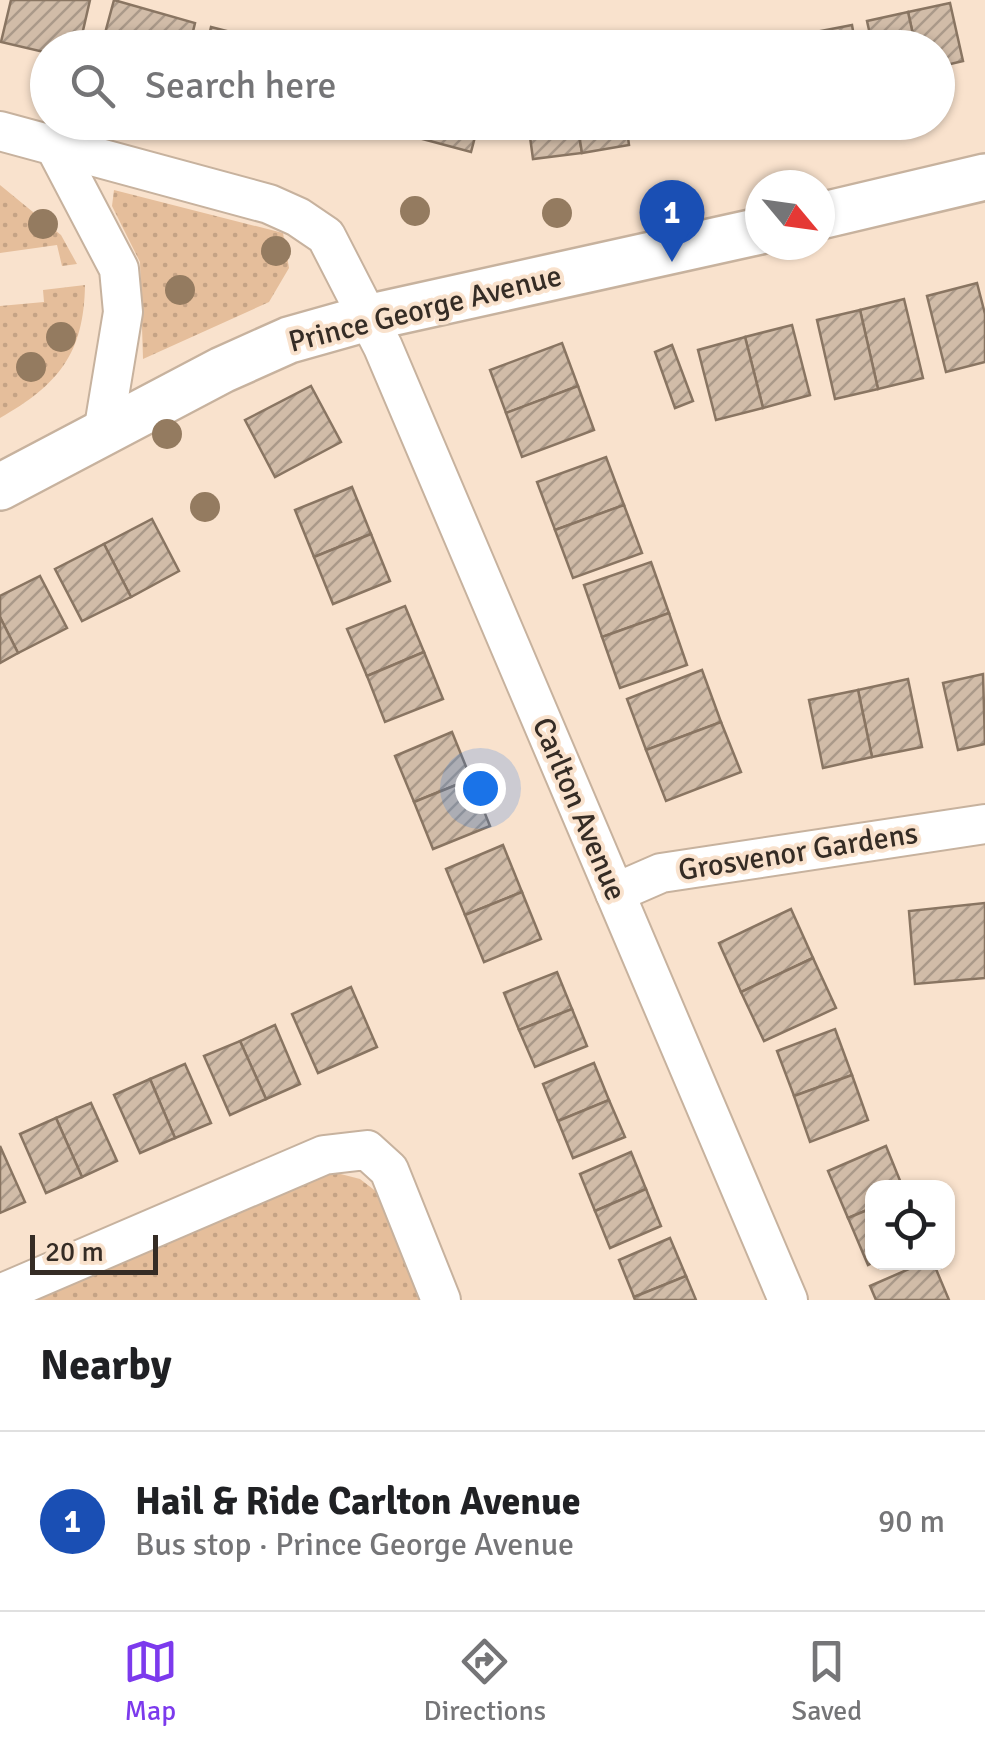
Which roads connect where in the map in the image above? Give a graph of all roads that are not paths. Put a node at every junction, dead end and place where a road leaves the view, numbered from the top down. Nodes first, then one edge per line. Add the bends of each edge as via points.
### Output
1 (0, 131) edge
2 (30, 139) edge
3 (35, 140) edge
4 (54, 145) junction
5 (985, 177) edge
6 (835, 212) edge
7 (745, 234) edge
8 (367, 318) junction
9 (103, 433) junction
10 (0, 488) edge
11 (985, 824) edge
12 (615, 893) junction
13 (0, 1294) edge
14 (441, 1300) edge
15 (788, 1300) edge

1 - 2 street, Carlton Avenue
3 - 4 street, Carlton Avenue
4 - 8 street, Carlton Avenue via 298,217 326,236
4 - 9 street via 119,269 123,312
5 - 6 street
7 - 8 street, Prince George Avenue
8 - 9 street, Prince George Avenue via 258,352
8 - 12 street, Carlton Avenue
9 - 10 street, Prince George Avenue
11 - 12 street, Grosvenor Gardens via 661,873
12 - 15 street, Carlton Avenue
13 - 14 street via 324,1155 367,1150 389,1170

